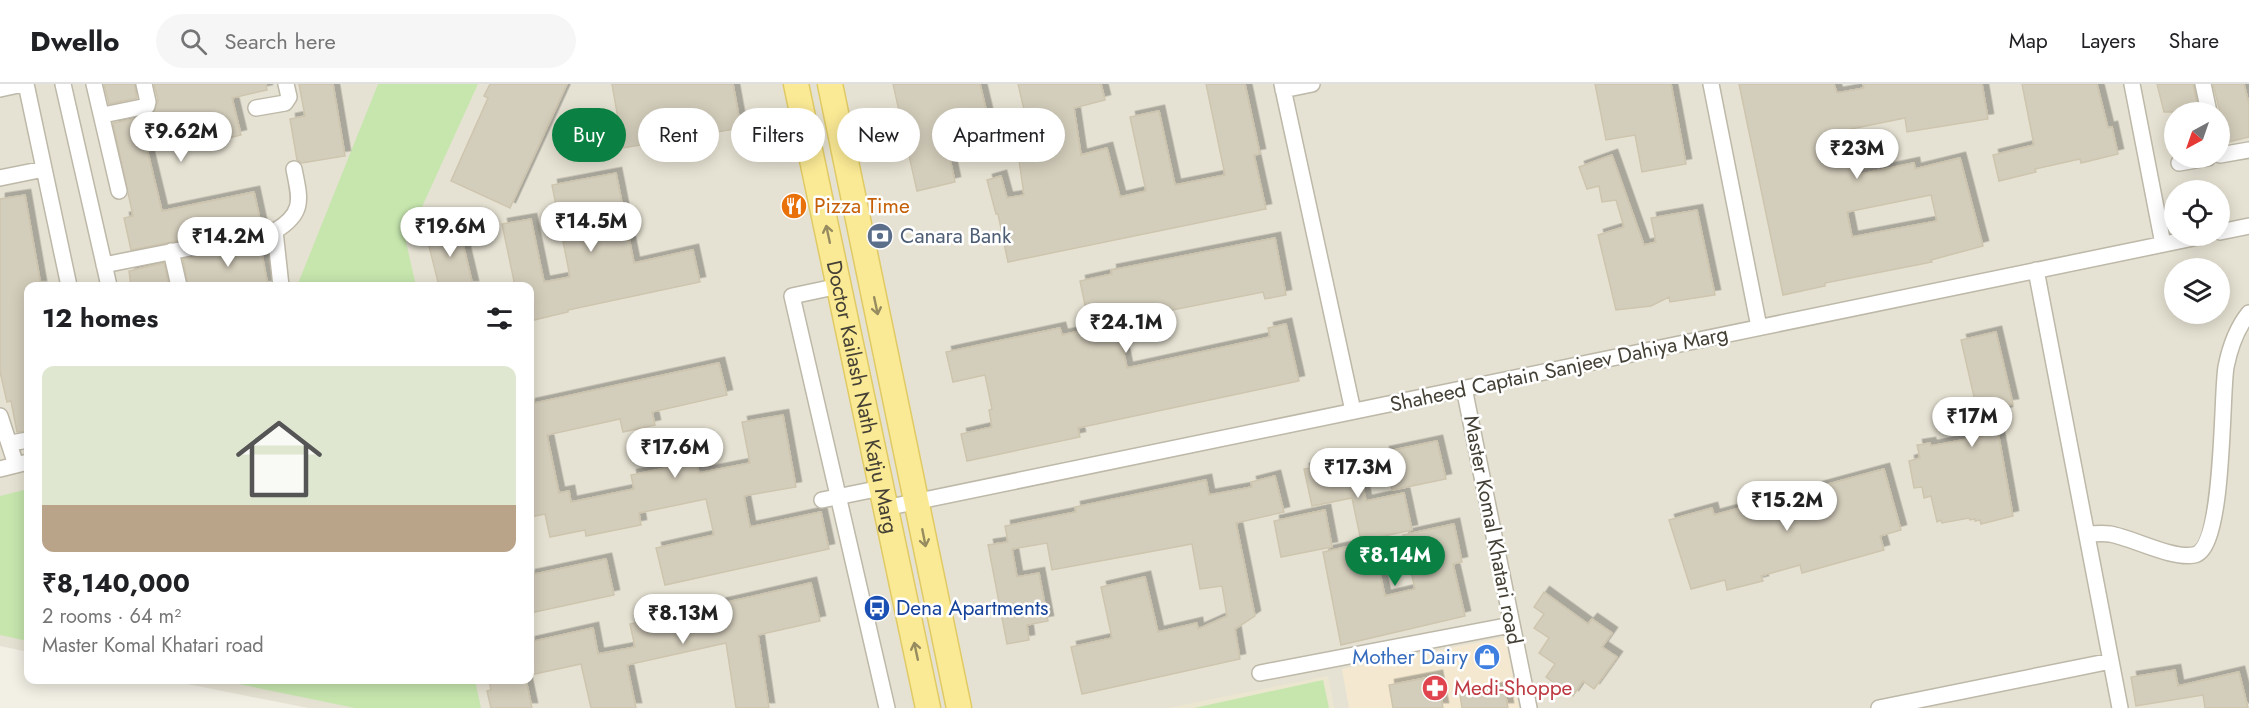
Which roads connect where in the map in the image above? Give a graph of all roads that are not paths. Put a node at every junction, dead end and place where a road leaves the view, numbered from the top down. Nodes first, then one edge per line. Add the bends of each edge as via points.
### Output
1 (25, 84) edge
2 (63, 84) edge
3 (94, 84) edge
4 (144, 84) edge
5 (286, 84) edge
6 (796, 84) edge
7 (830, 84) edge
8 (1312, 84) edge
9 (1711, 84) edge
10 (2132, 84) edge
11 (2203, 84) edge
12 (1283, 87) edge
13 (0, 89) edge
14 (2207, 102) edge
15 (256, 108) dead end
16 (103, 115) junction
17 (2249, 150) edge
18 (2230, 153) edge
19 (44, 169) junction
20 (294, 169) dead end
21 (0, 178) edge
22 (119, 191) dead end
23 (2249, 226) edge
24 (2230, 230) edge
25 (275, 231) junction
26 (2163, 244) joint
27 (171, 251) junction
28 (104, 265) junction
29 (2036, 270) junction
30 (68, 282) edge
31 (108, 282) edge
32 (178, 282) edge
33 (278, 282) edge
34 (839, 286) junction
35 (2249, 313) edge
36 (1759, 327) junction
37 (1464, 388) junction
38 (1353, 411) junction
39 (1, 423) edge
40 (24, 441) edge
41 (11, 444) junction
42 (22, 464) edge
43 (0, 469) edge
44 (838, 497) junction
45 (883, 498) junction
46 (822, 500) dead end
47 (916, 502) junction
48 (2087, 534) junction
49 (1511, 625) junction
50 (2112, 661) junction
51 (1260, 673) dead end
52 (887, 708) edge
53 (928, 708) edge
54 (959, 708) edge
55 (1529, 708) edge
56 (1880, 708) edge
57 (2120, 708) edge

1 - 13 street
1 - 19 street
2 - 28 street
3 - 16 street
4 - 16 street via 147,106
5 - 15 street via 289,97 285,103
34 -> 6 main road, Doctor Kailash Nath Katju Marg
7 -> 47 main road, Doctor Kailash Nath Katju Marg
8 - 12 street
9 - 36 street
10 - 26 street
11 - 14 street
12 - 38 street
16 - 22 street
17 - 18 street
19 - 21 street
19 - 30 street
20 - 25 street via 299,206 287,224
23 - 24 street
25 - 27 street
25 - 33 street
26 - 29 street, Shaheed Captain Sanjeev Dahiya Marg
27 - 28 street
27 - 32 street
28 - 31 street
29 - 36 street, Shaheed Captain Sanjeev Dahiya Marg
29 - 48 street
34 - 44 street via 792,296
34 - 45 main road, Doctor Kailash Nath Katju Marg
35 - 48 street via 2231,343 2226,370 2220,477 2206,547 2196,555 2181,555 2109,534
36 - 37 street, Shaheed Captain Sanjeev Dahiya Marg
37 - 38 street, Shaheed Captain Sanjeev Dahiya Marg
37 - 49 street, Master Komal Khatari road
38 - 47 street, Shaheed Captain Sanjeev Dahiya Marg
39 - 41 street
40 - 41 street
41 - 42 street
42 - 43 street
44 - 45 street, Shaheed Captain Sanjeev Dahiya Marg
44 - 46 street, Shaheed Captain Sanjeev Dahiya Marg
44 - 52 street
45 - 47 street, Shaheed Captain Sanjeev Dahiya Marg
53 -> 45 main road, Doctor Kailash Nath Katju Marg
47 -> 54 main road, Doctor Kailash Nath Katju Marg
48 - 50 street
49 - 51 street
49 - 55 street, Master Komal Khatari road
50 - 56 street
50 - 57 street

